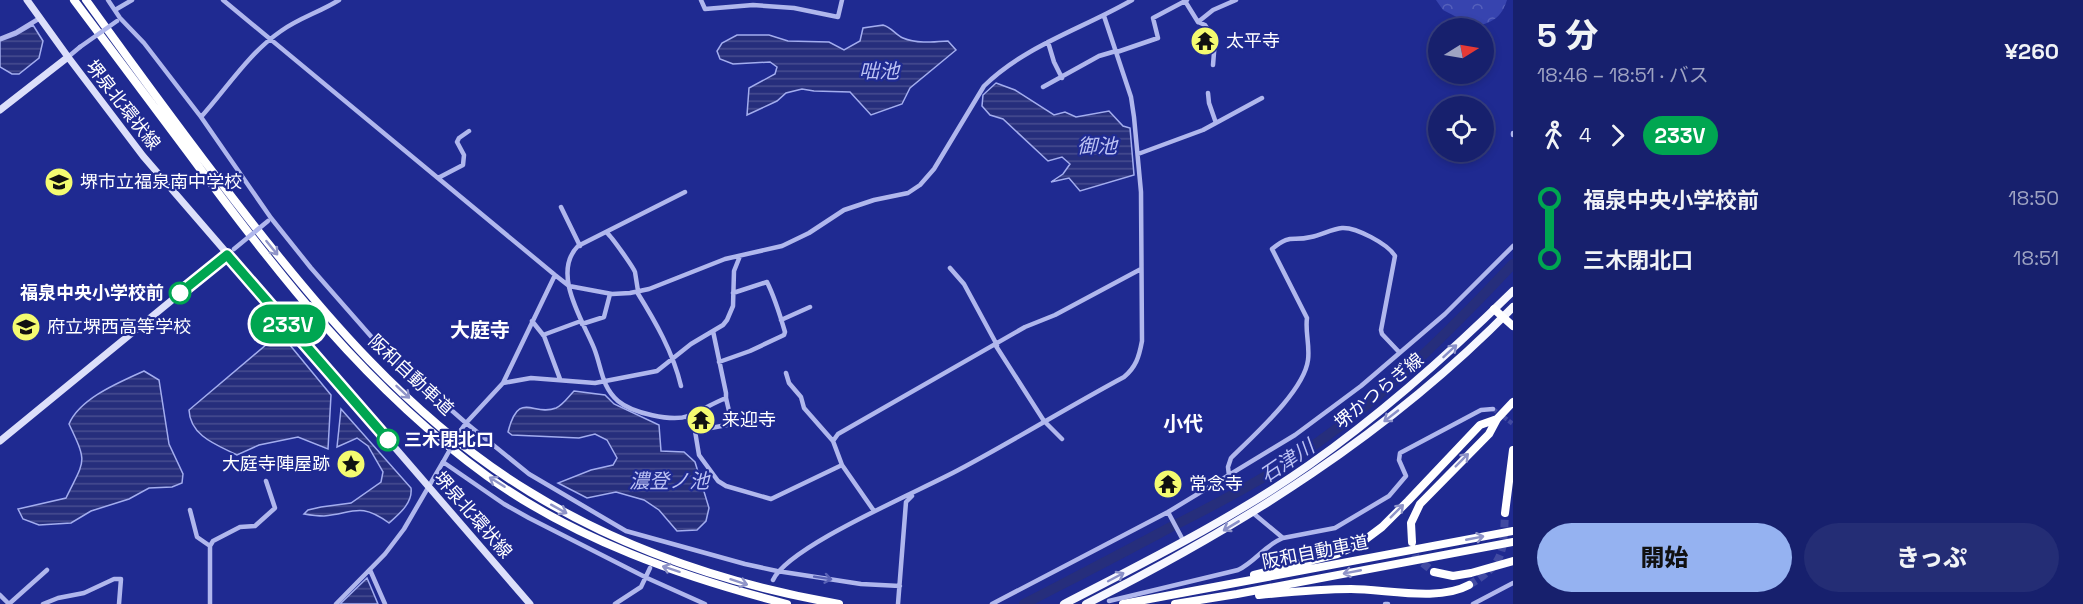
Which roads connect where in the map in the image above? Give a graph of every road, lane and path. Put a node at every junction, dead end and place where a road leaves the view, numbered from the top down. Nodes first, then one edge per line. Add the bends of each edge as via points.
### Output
1 (27, 0) edge
2 (74, 0) edge
3 (86, 0) edge
4 (108, 0) edge
5 (132, 0) edge
6 (223, 0) edge
7 (339, 0) edge
8 (700, 0) edge
9 (842, 0) edge
10 (1132, 0) edge
11 (1236, 0) edge
12 (1186, 1) edge
13 (115, 10) junction
14 (1104, 16) junction
15 (40, 18) junction
16 (118, 20) junction
17 (1198, 22) junction
18 (0, 39) edge
19 (270, 39) junction
20 (1048, 42) junction
21 (1116, 52) junction
22 (68, 57) junction
23 (1213, 65) dead end
24 (1062, 78) junction
25 (1043, 87) dead end
26 (1208, 93) dead end
27 (1262, 98) dead end
28 (0, 110) edge
29 (201, 117) junction
30 (1215, 123) junction
31 (469, 131) dead end
32 (1138, 154) junction
33 (438, 178) junction
34 (684, 192) dead end
35 (561, 207) dead end
36 (269, 220) junction
37 (608, 232) junction
38 (580, 246) junction
39 (1513, 246) edge
40 (227, 255) junction
41 (740, 256) junction
42 (725, 259) junction
43 (950, 268) dead end
44 (1141, 269) junction
45 (734, 274) junction
46 (555, 275) junction
47 (569, 286) junction
48 (638, 291) junction
49 (1513, 291) edge
50 (733, 293) junction
51 (610, 294) junction
52 (810, 307) dead end
53 (1513, 307) edge
54 (1494, 309) junction
55 (1504, 316) junction
56 (781, 320) junction
57 (532, 321) junction
58 (581, 322) junction
59 (1513, 326) edge
60 (713, 331) junction
61 (543, 335) junction
62 (996, 345) junction
63 (1399, 352) junction
64 (672, 359) junction
65 (720, 362) junction
66 (786, 374) dead end
67 (560, 379) junction
68 (602, 381) junction
69 (502, 383) junction
70 (681, 386) dead end
71 (726, 398) junction
72 (1513, 402) edge
73 (1492, 409) dead end
74 (687, 417) junction
75 (1497, 419) junction
76 (1044, 421) junction
77 (466, 423) junction
78 (695, 431) junction
79 (1062, 439) dead end
80 (0, 441) edge
81 (832, 441) junction
82 (1513, 450) edge
83 (443, 462) junction
84 (842, 465) junction
85 (1229, 476) junction
86 (266, 481) dead end
87 (428, 486) junction
88 (916, 492) junction
89 (190, 510) dead end
90 (874, 512) junction
91 (1253, 513) junction
92 (1505, 513) tunnel mouth
93 (1169, 514) junction
94 (1513, 531) edge
95 (1182, 538) junction
96 (1283, 538) junction
97 (661, 541) junction
98 (1412, 542) tunnel mouth
99 (1513, 542) edge
100 (210, 546) junction
101 (658, 549) dead end
102 (1188, 550) junction
103 (1513, 561) edge
104 (650, 568) dead end
105 (47, 570) dead end
106 (370, 570) junction
107 (777, 571) junction
108 (1434, 572) tunnel mouth
109 (647, 578) junction
110 (773, 580) dead end
111 (1513, 583) edge
112 (1469, 585) tunnel mouth
113 (900, 586) junction
114 (1237, 594) junction
115 (0, 595) edge
116 (1170, 596) junction
117 (1109, 599) edge
118 (9, 604) edge
119 (43, 604) edge
120 (119, 604) edge
121 (210, 604) edge
122 (336, 604) edge
123 (385, 604) edge
124 (530, 604) edge
125 (615, 604) edge
126 (705, 604) edge
127 (787, 604) edge
128 (839, 604) edge
129 (898, 604) edge
130 (992, 604) edge
131 (1064, 604) edge
132 (1086, 604) edge
133 (1123, 604) edge
134 (1175, 604) edge
135 (1475, 604) edge

1 - 15 main road, 堺泉北環状線
127 -> 2 highway, 阪和自動車道 via 664,567 611,546 524,500 443,442 359,363 297,294 253,241
3 -> 128 highway, 阪和自動車道 via 179,128 304,287 366,358 452,436 530,492 617,538 753,586
4 - 13 street
5 - 13 street
6 - 19 street
7 - 19 street
8 - 9 street via 705,9 753,5 838,17
10 - 14 street
11 - 17 street
12 - 17 street
12 - 21 street via 1153,18 1158,38
13 - 16 street
14 - 20 street
14 - 21 street
15 - 18 street
15 - 22 main road, 堺泉北環状線
16 - 22 street, bridge
16 - 29 street via 144,43
17 - 23 street via 1205,25 1215,40
19 - 29 street
19 - 33 street
20 - 24 street
20 - 41 street via 1030,50 984,86 920,185 908,193 844,210 782,246
21 - 24 street via 1099,56
21 - 32 street via 1131,97
22 - 28 main road
22 - 40 main road, 堺泉北環状線 via 143,156
24 - 25 street
26 - 30 street
27 - 30 street
29 - 36 street
30 - 32 street
31 - 33 street via 457,142 464,155 463,165
32 - 44 street via 1142,192
33 - 46 street
34 - 37 street
35 - 38 street
36 - 40 street, bridge
36 - 77 street via 383,350
37 - 38 street
37 - 48 street via 635,271
38 - 47 street via 572,252 568,264
39 - 63 street via 1445,314
40 - 80 main road
40 - 87 main road, 堺泉北環状線
41 - 42 street
41 - 45 street
42 - 45 street
42 - 48 street
43 - 62 street via 964,284
44 - 62 street
44 - 76 street via 1142,341 1131,371
45 - 50 street
46 - 47 street
46 - 57 street
47 - 51 street
47 - 58 street
48 - 51 street
48 - 64 street
49 - 54 main road, 堺かつらぎ線
50 - 56 street via 767,282
50 - 60 street via 728,320
51 - 58 street via 604,317
52 - 56 street
53 - 55 main road, 堺かつらぎ線
54 - 55 highway
95 -> 54 main road, 堺かつらぎ線 via 1266,493 1342,441 1402,395
55 - 59 highway
55 -> 91 main road, 堺かつらぎ線 via 1405,405
56 - 65 street via 784,335
57 - 61 street
57 - 69 street
58 - 61 street
58 - 68 street via 596,354
60 - 64 street
60 - 65 street
61 - 67 street
62 - 76 street
62 - 81 street via 838,434
63 - 85 street via 1312,423
63 - 85 street via 1381,330 1395,256 1391,249 1344,228 1307,238 1284,239 1272,249 1307,318 1308,361 1293,393 1231,458
64 - 68 street via 657,371
64 - 70 street
65 - 71 street
66 - 81 street via 804,408
67 - 68 street
67 - 69 street
68 - 74 street via 618,402 648,415
69 - 77 street
71 - 74 street
71 - 78 street via 732,424
72 - 75 highway
73 - 96 street via 1472,414 1400,453 1406,476 1396,491 1382,501 1335,528
74 - 78 street
98 -> 75 highway via 1411,523 1420,504 1488,434
116 -> 75 highway via 1353,547 1382,527 1480,425
76 - 79 street
76 - 88 street
77 - 83 street, bridge
77 - 97 street via 545,484 626,531
78 - 84 street via 699,455 718,481 771,499
81 - 84 street
82 - 92 highway
83 - 87 street
83 - 109 street via 504,504
84 - 90 street
85 - 93 street
86 - 100 street via 275,508 255,526 240,527
87 - 106 street via 404,529
87 - 124 main road, 堺泉北環状線
88 - 90 street
88 - 113 street via 906,502
89 - 100 street via 197,537
90 - 107 street via 797,554
91 - 96 street
91 -> 102 main road, 堺かつらぎ線
93 - 95 street
93 - 130 street
116 -> 94 highway, 阪和自動車道
95 - 102 street
131 -> 95 main road, 堺かつらぎ線
96 - 117 street via 1272,542 1238,570
97 - 101 street
97 - 107 street
99 -> 114 highway, 阪和自動車道
100 - 121 street
102 - 117 main road, 堺かつらぎ線
103 - 108 highway via 1453,576
104 - 109 street
105 - 118 street
106 - 122 street
106 - 123 street
107 - 110 street
107 -> 113 street
109 - 125 street via 641,587
109 - 126 street
111 - 135 street
112 - 114 highway via 1435,594 1350,589
113 - 129 street
114 - 134 highway, 阪和自動車道
115 - 118 street
116 - 133 highway, 阪和自動車道
117 - 132 main road, 堺かつらぎ線
119 - 120 street via 121,579

